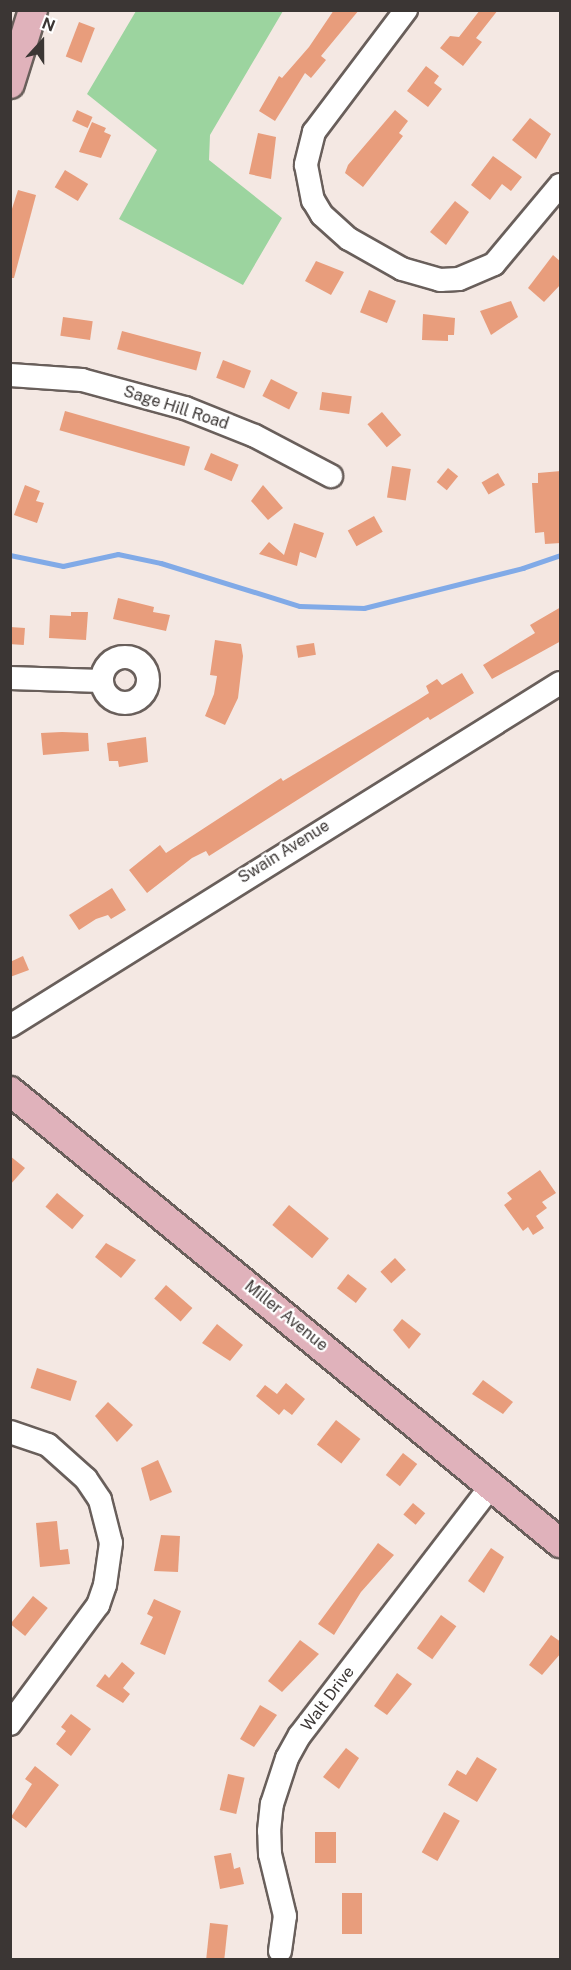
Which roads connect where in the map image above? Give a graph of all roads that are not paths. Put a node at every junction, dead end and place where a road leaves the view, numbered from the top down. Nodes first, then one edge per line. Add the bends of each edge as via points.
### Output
1 (33, 10) edge
2 (406, 10) edge
3 (10, 84) edge
4 (561, 185) edge
5 (10, 375) edge
6 (331, 476) dead end
7 (10, 678) edge
8 (101, 681) dead end
9 (561, 683) edge
10 (10, 1026) edge
11 (10, 1091) edge
12 (10, 1432) edge
13 (492, 1485) junction
14 (561, 1543) edge
15 (10, 1724) edge
16 (280, 1951) dead end

1 - 3 main road
2 - 4 street via 314,132 306,165 312,200 322,215 349,239 402,269 440,280 459,279 494,264
5 - 6 street, Sage Hill Road via 82,380 185,408 255,436
7 - 8 street
9 - 10 street, Swain Avenue
11 - 13 main road, Miller Avenue
12 - 15 street via 48,1445 86,1479 100,1500 111,1543 98,1605
13 - 14 main road, Miller Avenue
13 - 16 street, Walt Drive via 314,1717 287,1758 272,1804 269,1831 270,1854 285,1916

